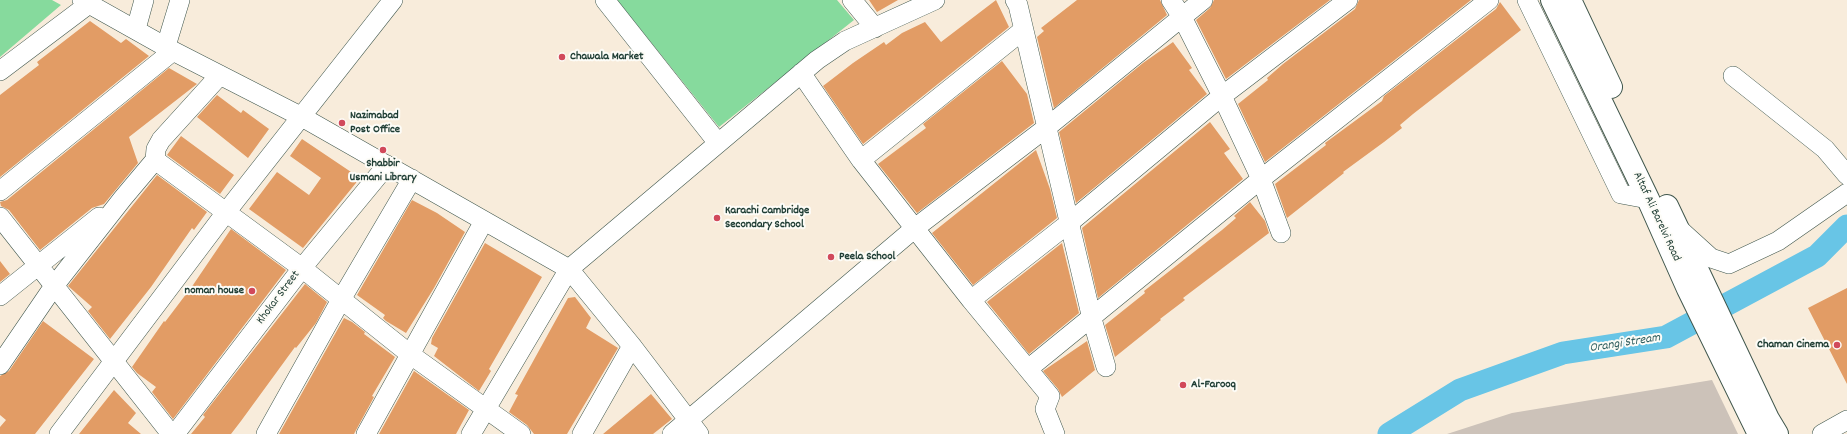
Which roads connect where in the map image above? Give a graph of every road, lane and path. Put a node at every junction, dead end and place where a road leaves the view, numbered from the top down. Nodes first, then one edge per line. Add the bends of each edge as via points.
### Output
1 (144, 0) edge
2 (180, 0) edge
3 (393, 0) edge
4 (605, 0) edge
5 (852, 0) edge
6 (935, 0) edge
7 (1015, 0) edge
8 (1171, 0) edge
9 (1203, 0) edge
10 (1348, 0) edge
11 (1489, 0) edge
12 (1527, 0) edge
13 (1552, 0) edge
14 (1570, 0) edge
15 (85, 2) edge
16 (1182, 17) junction
17 (875, 28) junction
18 (136, 29) junction
19 (1022, 31) junction
20 (170, 48) junction
21 (0, 70) edge
22 (801, 72) junction
23 (220, 75) junction
24 (1733, 76) dead end
25 (1222, 96) junction
26 (302, 117) junction
27 (1046, 128) junction
28 (718, 143) junction
29 (155, 160) junction
30 (861, 160) junction
31 (387, 165) junction
32 (1847, 175) edge
33 (412, 179) junction
34 (1261, 179) junction
35 (0, 191) edge
36 (1847, 192) edge
37 (123, 198) junction
38 (1648, 199) junction
39 (226, 211) junction
40 (0, 217) edge
41 (484, 221) junction
42 (1069, 223) junction
43 (915, 228) junction
44 (1678, 228) junction
45 (1281, 233) dead end
46 (38, 265) junction
47 (302, 268) junction
48 (568, 268) junction
49 (1695, 284) junction
50 (54, 286) junction
51 (0, 296) edge
52 (342, 298) junction
53 (971, 300) junction
54 (1092, 319) junction
55 (632, 346) junction
56 (411, 355) junction
57 (113, 361) junction
58 (0, 365) edge
59 (1106, 367) dead end
60 (1028, 369) junction
61 (485, 409) junction
62 (1847, 420) edge
63 (694, 427) edge
64 (1761, 429) edge
65 (59, 434) edge
66 (171, 434) edge
67 (175, 434) edge
68 (266, 434) edge
69 (366, 434) edge
70 (471, 434) edge
71 (521, 434) edge
72 (582, 434) edge
73 (672, 434) edge
74 (1055, 434) edge
75 (1822, 434) edge

1 - 18 street
2 - 20 street
3 - 26 street
4 - 28 street
5 - 17 street
6 - 17 street
7 - 19 street
8 - 16 street
9 - 16 street
10 - 25 street
11 - 34 street
12 - 38 street via 1621,194
13 - 38 main road, Altaf Ali Barelvi Road
14 - 44 main road, Altaf Ali Barelvi Road
15 - 18 street
15 - 21 street
16 - 25 street
16 - 27 street
17 - 22 street via 845,41
18 - 20 street
19 - 27 street
19 - 30 street
20 - 23 street
20 - 35 street
22 - 28 street
22 - 30 street
23 - 26 street
23 - 29 street via 161,140 156,149
24 - 32 street via 1826,148
25 - 34 street
25 - 42 street
26 - 31 street
26 - 39 street
27 - 42 street
27 - 43 street
28 - 48 street
29 - 37 street
29 - 39 street
30 - 43 street
31 - 33 street
31 - 47 street, Khokar Street
33 - 41 street
33 - 52 street
34 - 45 street
34 - 54 street
36 - 44 street via 1778,241 1729,264 1711,258
37 - 46 street
37 - 50 street
38 - 49 main road, Altaf Ali Barelvi Road
39 - 47 street
39 - 57 street
40 - 46 street
41 - 48 street
41 - 56 street
42 - 53 street
42 - 54 street
43 - 53 street
43 - 63 street via 769,350
44 - 49 main road, Altaf Ali Barelvi Road
46 - 50 street
46 - 51 street
47 - 52 street
47 - 67 street, Khokar Street
48 - 55 street
48 - 61 street
49 - 64 main road, Altaf Ali Barelvi Road
50 - 57 street
50 - 58 street
52 - 56 street
52 - 68 street
53 - 60 street
54 - 59 street
54 - 60 street
55 - 63 street
55 - 72 street
56 - 61 street
56 - 69 street
57 - 65 street
57 - 66 street
60 - 74 street via 1050,396 1045,409
61 - 70 street
61 - 71 street
62 - 75 street
63 - 73 street

